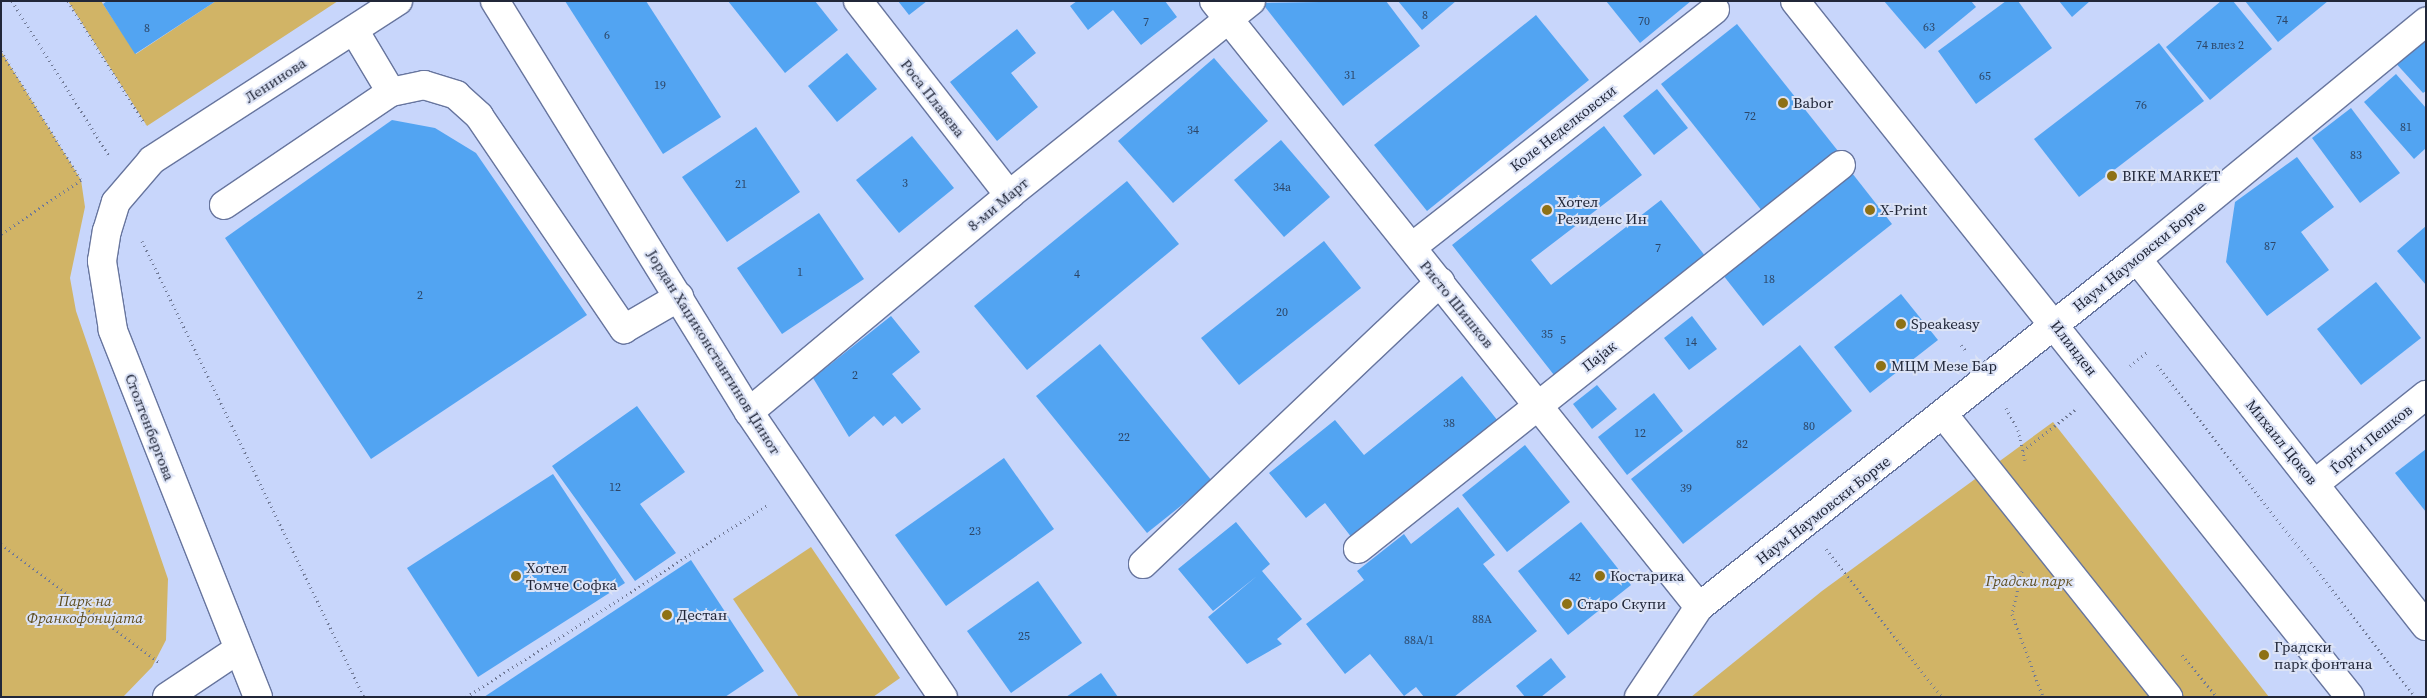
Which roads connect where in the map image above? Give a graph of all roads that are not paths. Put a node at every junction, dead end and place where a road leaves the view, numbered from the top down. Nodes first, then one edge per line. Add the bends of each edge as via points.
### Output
1 (398, 1) edge
2 (495, 1) edge
3 (858, 1) edge
4 (1251, 1) edge
5 (1795, 1) edge
6 (1222, 10) edge
7 (1715, 10) dead end
8 (2426, 22) edge
9 (354, 30) junction
10 (391, 92) junction
11 (152, 160) joint
12 (1841, 165) dead end
13 (1008, 194) junction
14 (224, 205) dead end
15 (1412, 247) junction
16 (2137, 259) junction
17 (1440, 282) junction
18 (679, 297) junction
19 (2055, 323) junction
20 (2426, 394) edge
21 (1537, 404) junction
22 (749, 412) junction
23 (1943, 414) junction
24 (2316, 484) junction
25 (1358, 549) dead end
26 (1143, 564) dead end
27 (1699, 607) junction
28 (2426, 626) edge
29 (236, 651) junction
30 (168, 697) edge
31 (258, 697) edge
32 (943, 697) edge
33 (1639, 697) edge
34 (2168, 697) edge
35 (2350, 697) edge

1 - 9 street, Ленинова
2 - 18 street, Јордан Хаџиконстантинов Џинот
3 - 13 street, Роса Плавева
4 - 6 street, 8-ми Март
5 - 19 street, Илинден
6 - 13 street, 8-ми Март
6 - 15 street, Ристо Шишков
7 - 15 street, Коле Неделковски
8 - 16 street, Наум Наумовски Борче
9 - 10 street
9 - 11 street, Ленинова
10 - 14 street
10 - 18 street via 424,85 456,95 479,116 624,329
11 - 29 street, Столтенбергова via 116,202 102,261 106,297 113,330
12 - 21 street, Пајак
13 - 22 street, 8-ми Март
15 - 17 street, Ристо Шишков
16 - 19 street, Наум Наумовски Борче
16 - 24 street, Михаил Цоков
17 - 21 street, Ристо Шишков
17 - 26 street
18 - 22 street, Јордан Хаџиконстантинов Џинот
19 - 23 street, Наум Наумовски Борче
19 - 35 street, Илинден
20 - 24 street, Ѓорѓи Пешков
21 - 25 street, Пајак
21 - 27 street, Ристо Шишков
22 - 32 street, Јордан Хаџиконстантинов Џинот
23 - 27 street, Наум Наумовски Борче
23 - 34 street
24 - 28 street, Михаил Цоков
27 - 33 street, Наум Наумовски Борче
29 - 30 street
29 - 31 street, Столтенбергова

